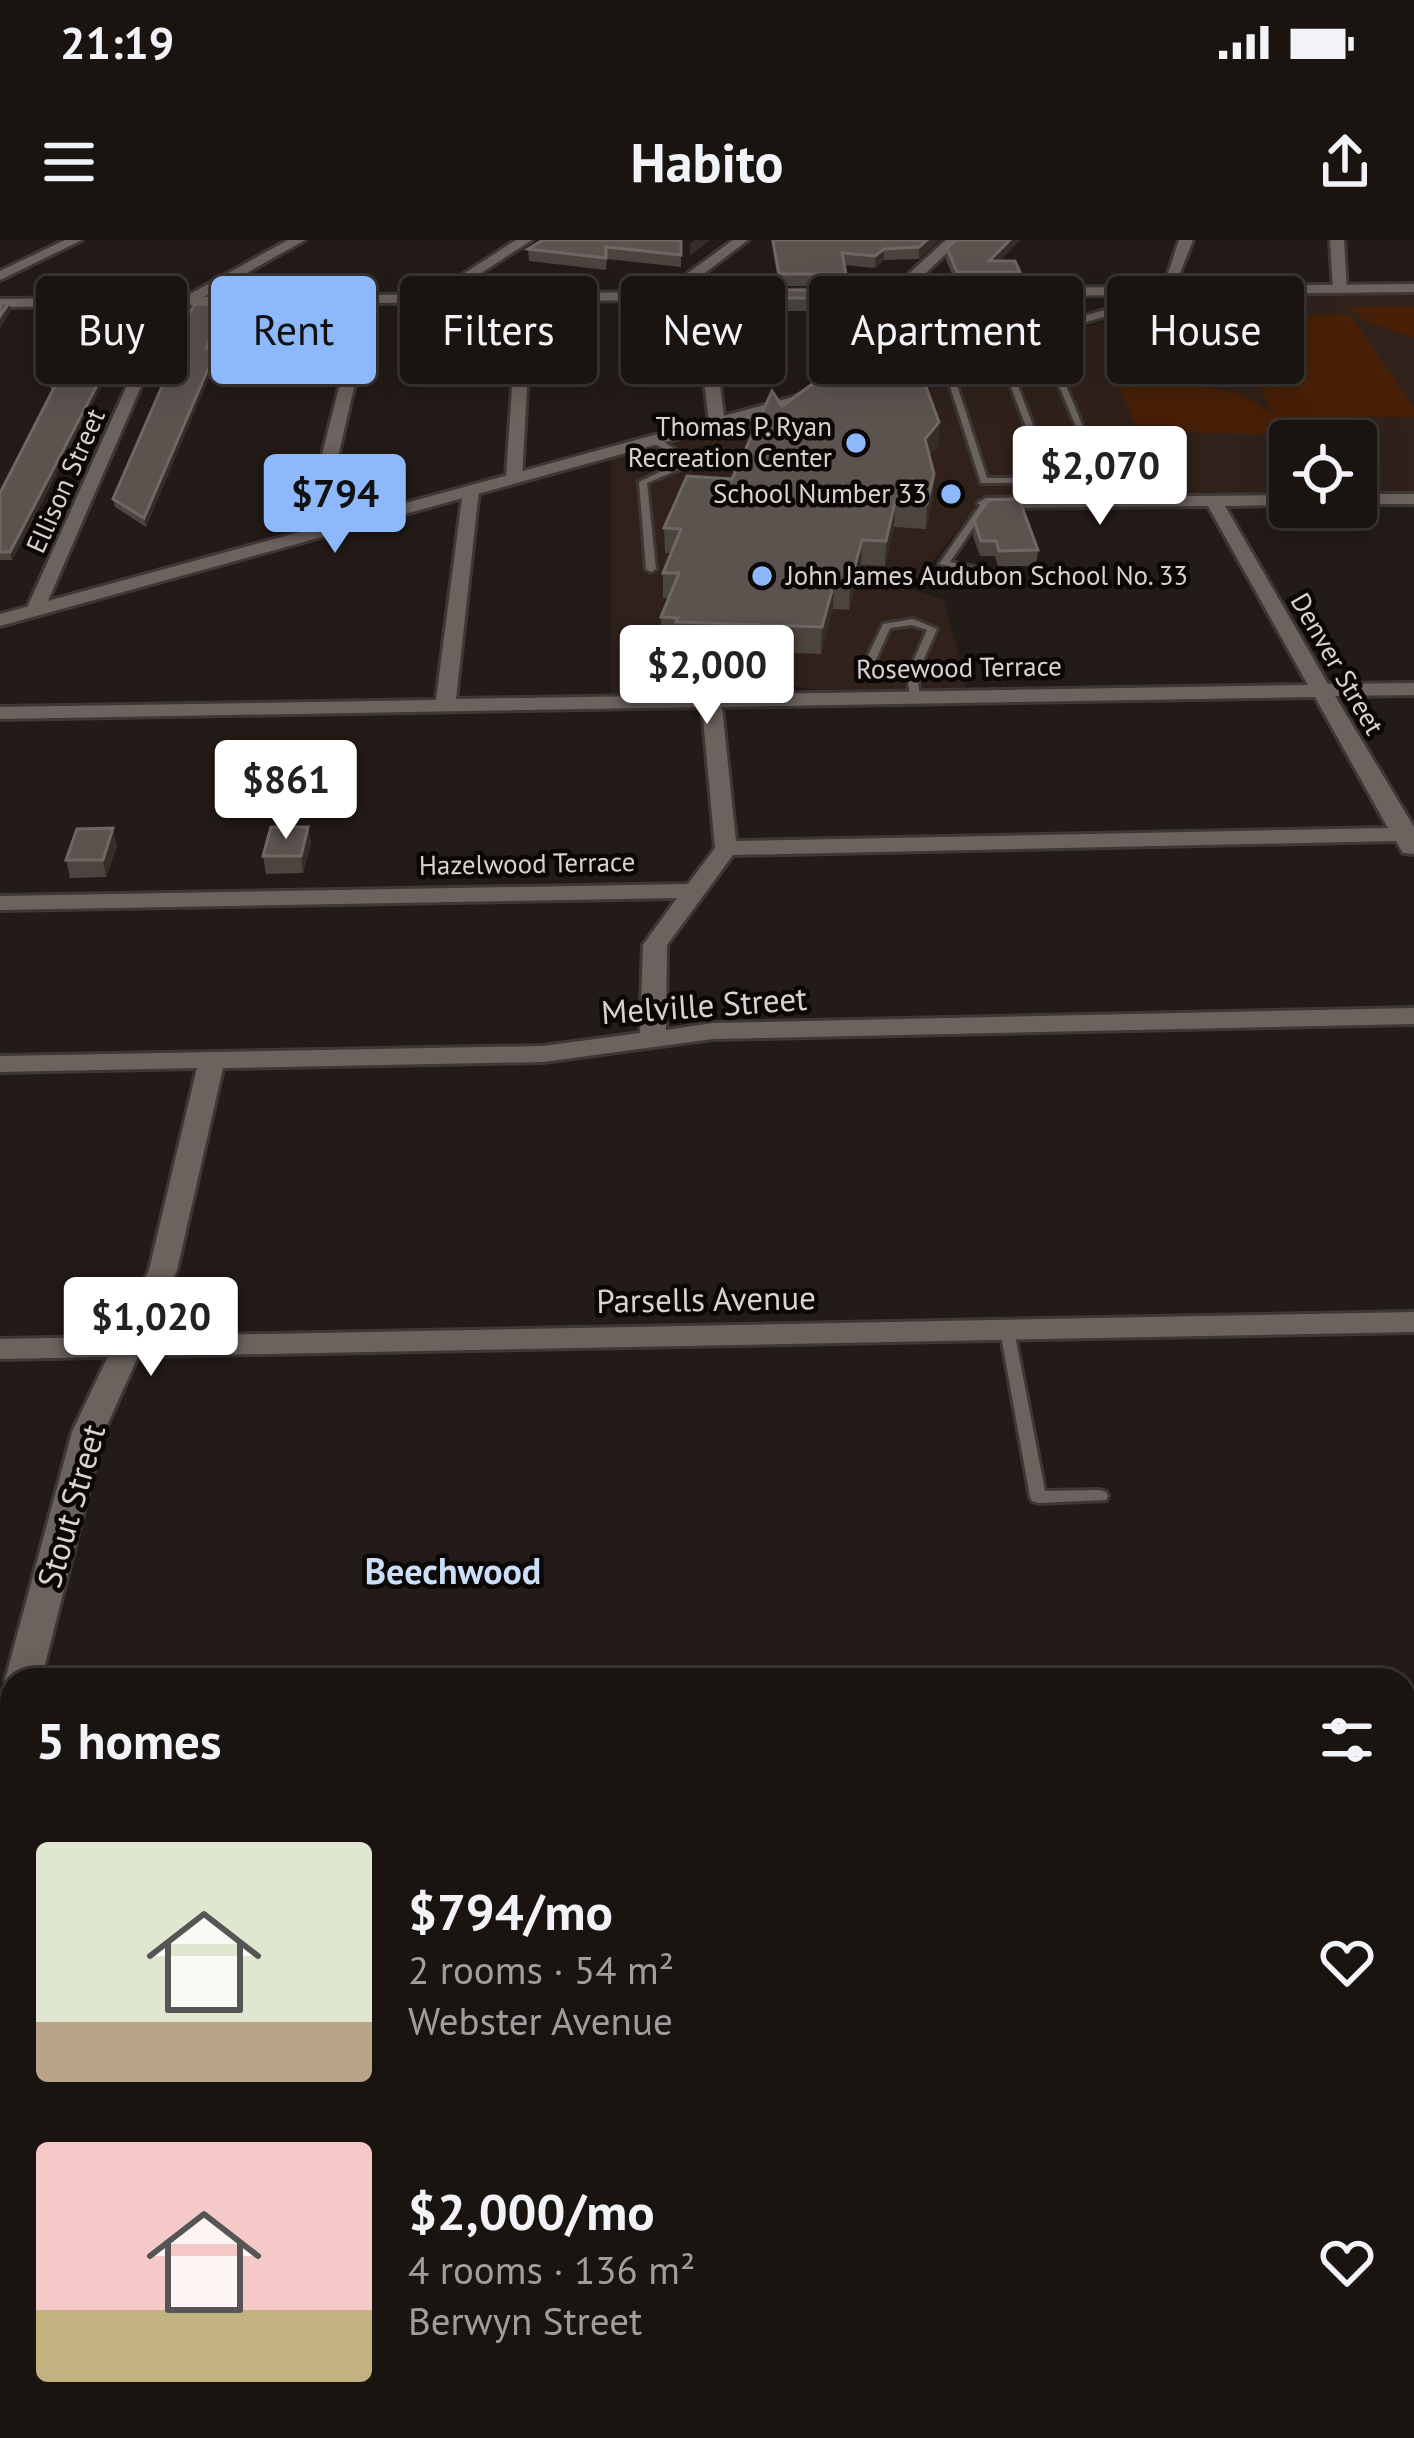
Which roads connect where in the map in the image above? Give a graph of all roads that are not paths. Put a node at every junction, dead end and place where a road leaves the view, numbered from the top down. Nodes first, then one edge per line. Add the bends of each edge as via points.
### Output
1 (75, 240) edge
2 (298, 240) edge
3 (525, 240) edge
4 (741, 240) edge
5 (954, 240) edge
6 (1186, 240) edge
7 (1337, 240) edge
8 (0, 275) edge
9 (468, 276) edge
10 (693, 276) edge
11 (915, 276) edge
12 (1172, 276) edge
13 (1414, 288) edge
14 (1340, 289) junction
15 (1304, 290) edge
16 (400, 298) edge
17 (187, 300) edge
18 (187, 301) edge
19 (0, 303) edge
20 (36, 303) edge
21 (135, 384) edge
22 (347, 384) edge
23 (520, 384) edge
24 (712, 384) edge
25 (857, 384) edge
26 (951, 384) edge
27 (1013, 384) edge
28 (1062, 384) edge
29 (850, 386) edge
30 (827, 392) edge
31 (717, 423) junction
32 (655, 440) junction
33 (1097, 467) junction
34 (514, 478) junction
35 (471, 490) junction
36 (1414, 499) edge
37 (1269, 500) edge
38 (1377, 500) edge
39 (1214, 501) junction
40 (986, 502) joint
41 (311, 534) junction
42 (651, 569) dead end
43 (1019, 578) dead end
44 (35, 610) junction
45 (0, 620) edge
46 (914, 685) junction
47 (1414, 689) edge
48 (1320, 690) junction
49 (711, 698) junction
50 (445, 706) junction
51 (0, 713) edge
52 (1410, 840) edge
53 (726, 848) junction
54 (695, 891) junction
55 (0, 903) edge
56 (1414, 1016) edge
57 (653, 1037) junction
58 (212, 1061) junction
59 (0, 1064) edge
60 (1414, 1322) edge
61 (1007, 1330) junction
62 (131, 1346) junction
63 (0, 1349) edge
64 (1100, 1496) dead end
65 (26, 1668) edge

1 - 8 street
2 - 17 street, Ellison Street
3 - 9 street
4 - 10 street
5 - 11 street
6 - 12 street
7 - 14 street
13 - 14 street
14 - 15 street
16 - 18 street
19 - 20 street
21 - 44 street, Ellison Street
22 - 41 street
23 - 34 street
24 - 31 street
25 - 29 street
26 - 33 lane via 984,481 1103,480
27 - 33 lane via 1043,462
28 - 33 lane
30 - 31 street
31 - 32 street
32 - 34 street
32 - 42 lane via 684,458 643,482
34 - 35 street
35 - 41 street
35 - 50 street
36 - 38 street
37 - 39 street
39 - 40 street
39 - 48 street, Denver Street
40 - 43 lane via 944,564
41 - 44 street
44 - 45 street
46 - 46 lane via 932,629 886,626 868,666
46 - 48 street, Rosewood Terrace
46 - 49 street, Rosewood Terrace
47 - 48 street, Rosewood Terrace
48 - 52 street, Denver Street
49 - 50 street, Rosewood Terrace
49 - 53 street
50 - 51 street, Rosewood Terrace
52 - 53 street
53 - 54 street
54 - 55 street, Hazelwood Terrace
54 - 57 street via 655,945
56 - 57 street, Melville Street
57 - 58 street, Melville Street via 543,1054
58 - 59 street, Melville Street
58 - 62 street, Stout Street via 163,1270
60 - 61 street, Parsells Avenue
61 - 62 street, Parsells Avenue
61 - 64 lane via 1038,1497
62 - 63 street, Parsells Avenue
62 - 65 street, Stout Street via 88,1432

